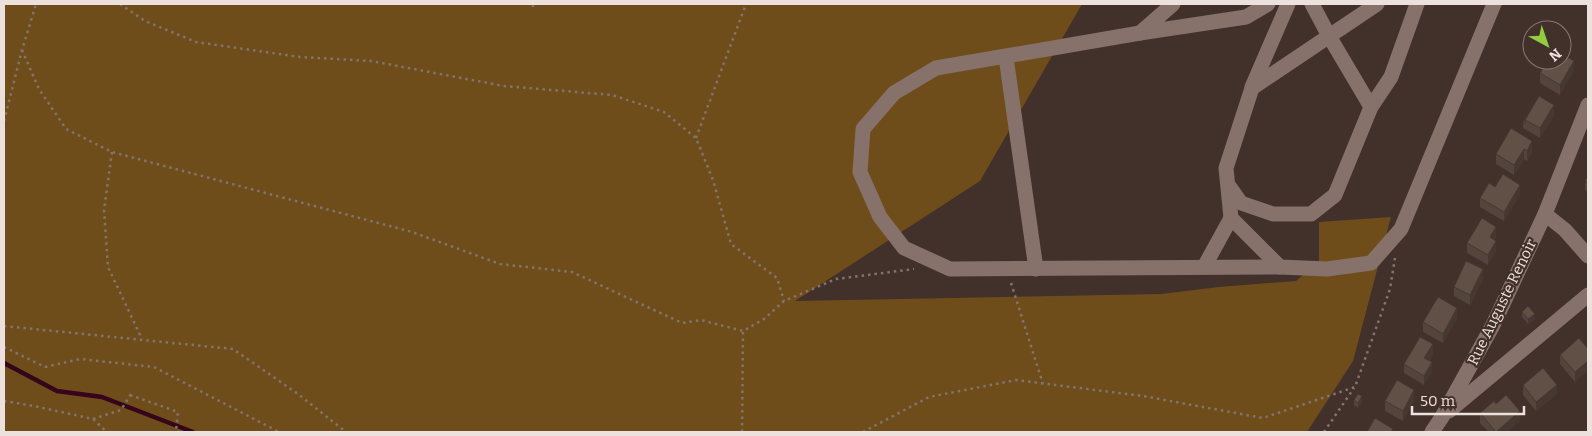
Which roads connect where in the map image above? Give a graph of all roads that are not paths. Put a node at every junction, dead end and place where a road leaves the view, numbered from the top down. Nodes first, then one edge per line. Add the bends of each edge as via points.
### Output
1 (1172, 4) edge
2 (1268, 4) edge
3 (1288, 4) edge
4 (1312, 4) edge
5 (1377, 4) edge
6 (1417, 4) edge
7 (1494, 4) edge
8 (1140, 33) junction
9 (1329, 36) junction
10 (1006, 57) junction
11 (1252, 88) junction
12 (1588, 106) edge
13 (1371, 107) junction
14 (1228, 184) junction
15 (1545, 214) junction
16 (1231, 218) junction
17 (1588, 256) edge
18 (1280, 267) junction
19 (1204, 268) junction
20 (1036, 269) junction
21 (1588, 295) edge
22 (1442, 417) junction
23 (1432, 432) edge

1 - 8 street
2 - 8 street via 1246,17
3 - 11 street
4 - 9 street
5 - 9 street
6 - 13 street via 1391,77
7 - 18 street via 1401,229 1371,263 1327,269
8 - 10 street
9 - 11 street
9 - 13 street
10 - 20 street
10 - 20 street via 936,68 894,93 864,129 860,172 880,217 904,248 950,269
11 - 14 street via 1226,168
12 - 15 street, Rue Auguste Renoir
13 - 14 street via 1335,196 1311,214 1274,214 1241,203
14 - 16 street
15 - 17 street via 1565,230
15 - 22 street, Rue Auguste Renoir via 1493,324
16 - 18 street
16 - 19 street
18 - 19 street
19 - 20 street
21 - 22 street, Rue Auguste Renoir
22 - 23 street, Rue Auguste Renoir

